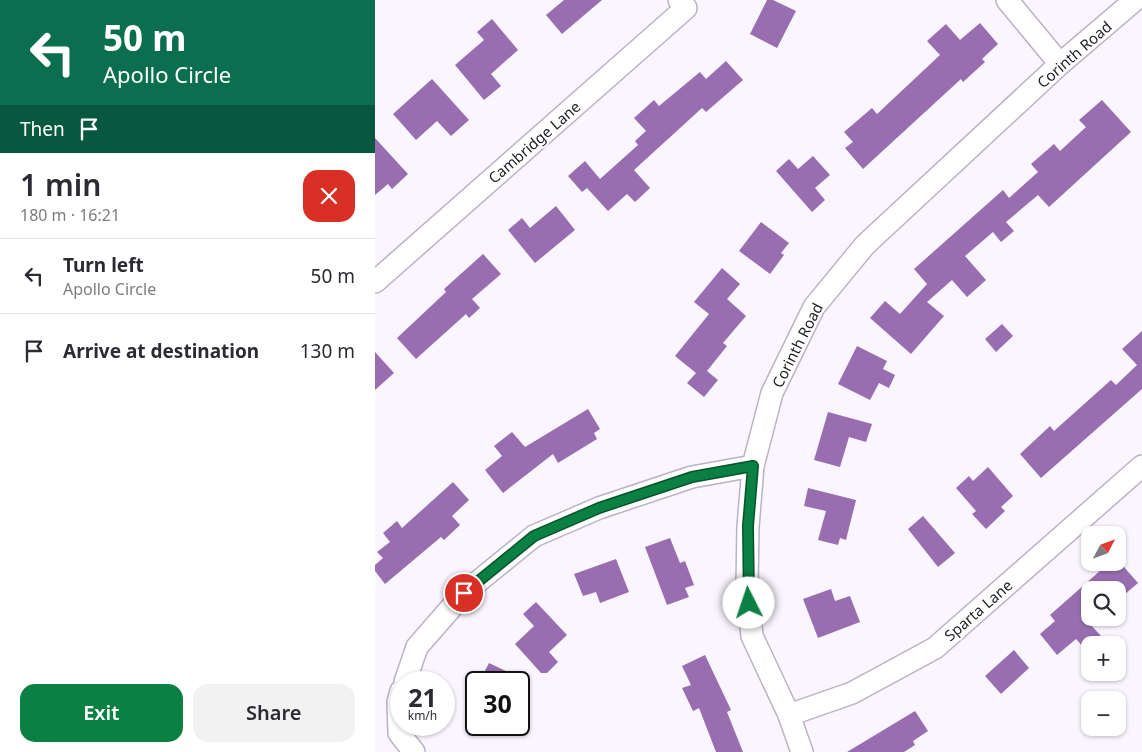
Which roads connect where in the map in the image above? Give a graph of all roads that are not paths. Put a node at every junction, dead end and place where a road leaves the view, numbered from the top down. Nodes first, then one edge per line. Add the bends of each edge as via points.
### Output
1 (679, 0) edge
2 (1007, 0) edge
3 (1135, 0) edge
4 (1060, 64) junction
5 (375, 282) edge
6 (753, 466) junction
7 (1142, 466) edge
8 (409, 671) edge
9 (789, 715) junction
10 (401, 736) edge
11 (414, 752) edge
12 (802, 752) edge

1 - 5 street, Cambridge Lane via 686,8
2 - 4 street
3 - 4 street, Corinth Road
4 - 6 street, Corinth Road via 865,245 814,307 772,393
6 - 8 street via 692,477 599,508 534,536 464,593 417,647
6 - 9 street, Corinth Road via 747,586 752,636
7 - 9 street, Sparta Lane via 935,648 852,694
9 - 12 street, Corinth Road
10 - 11 street

